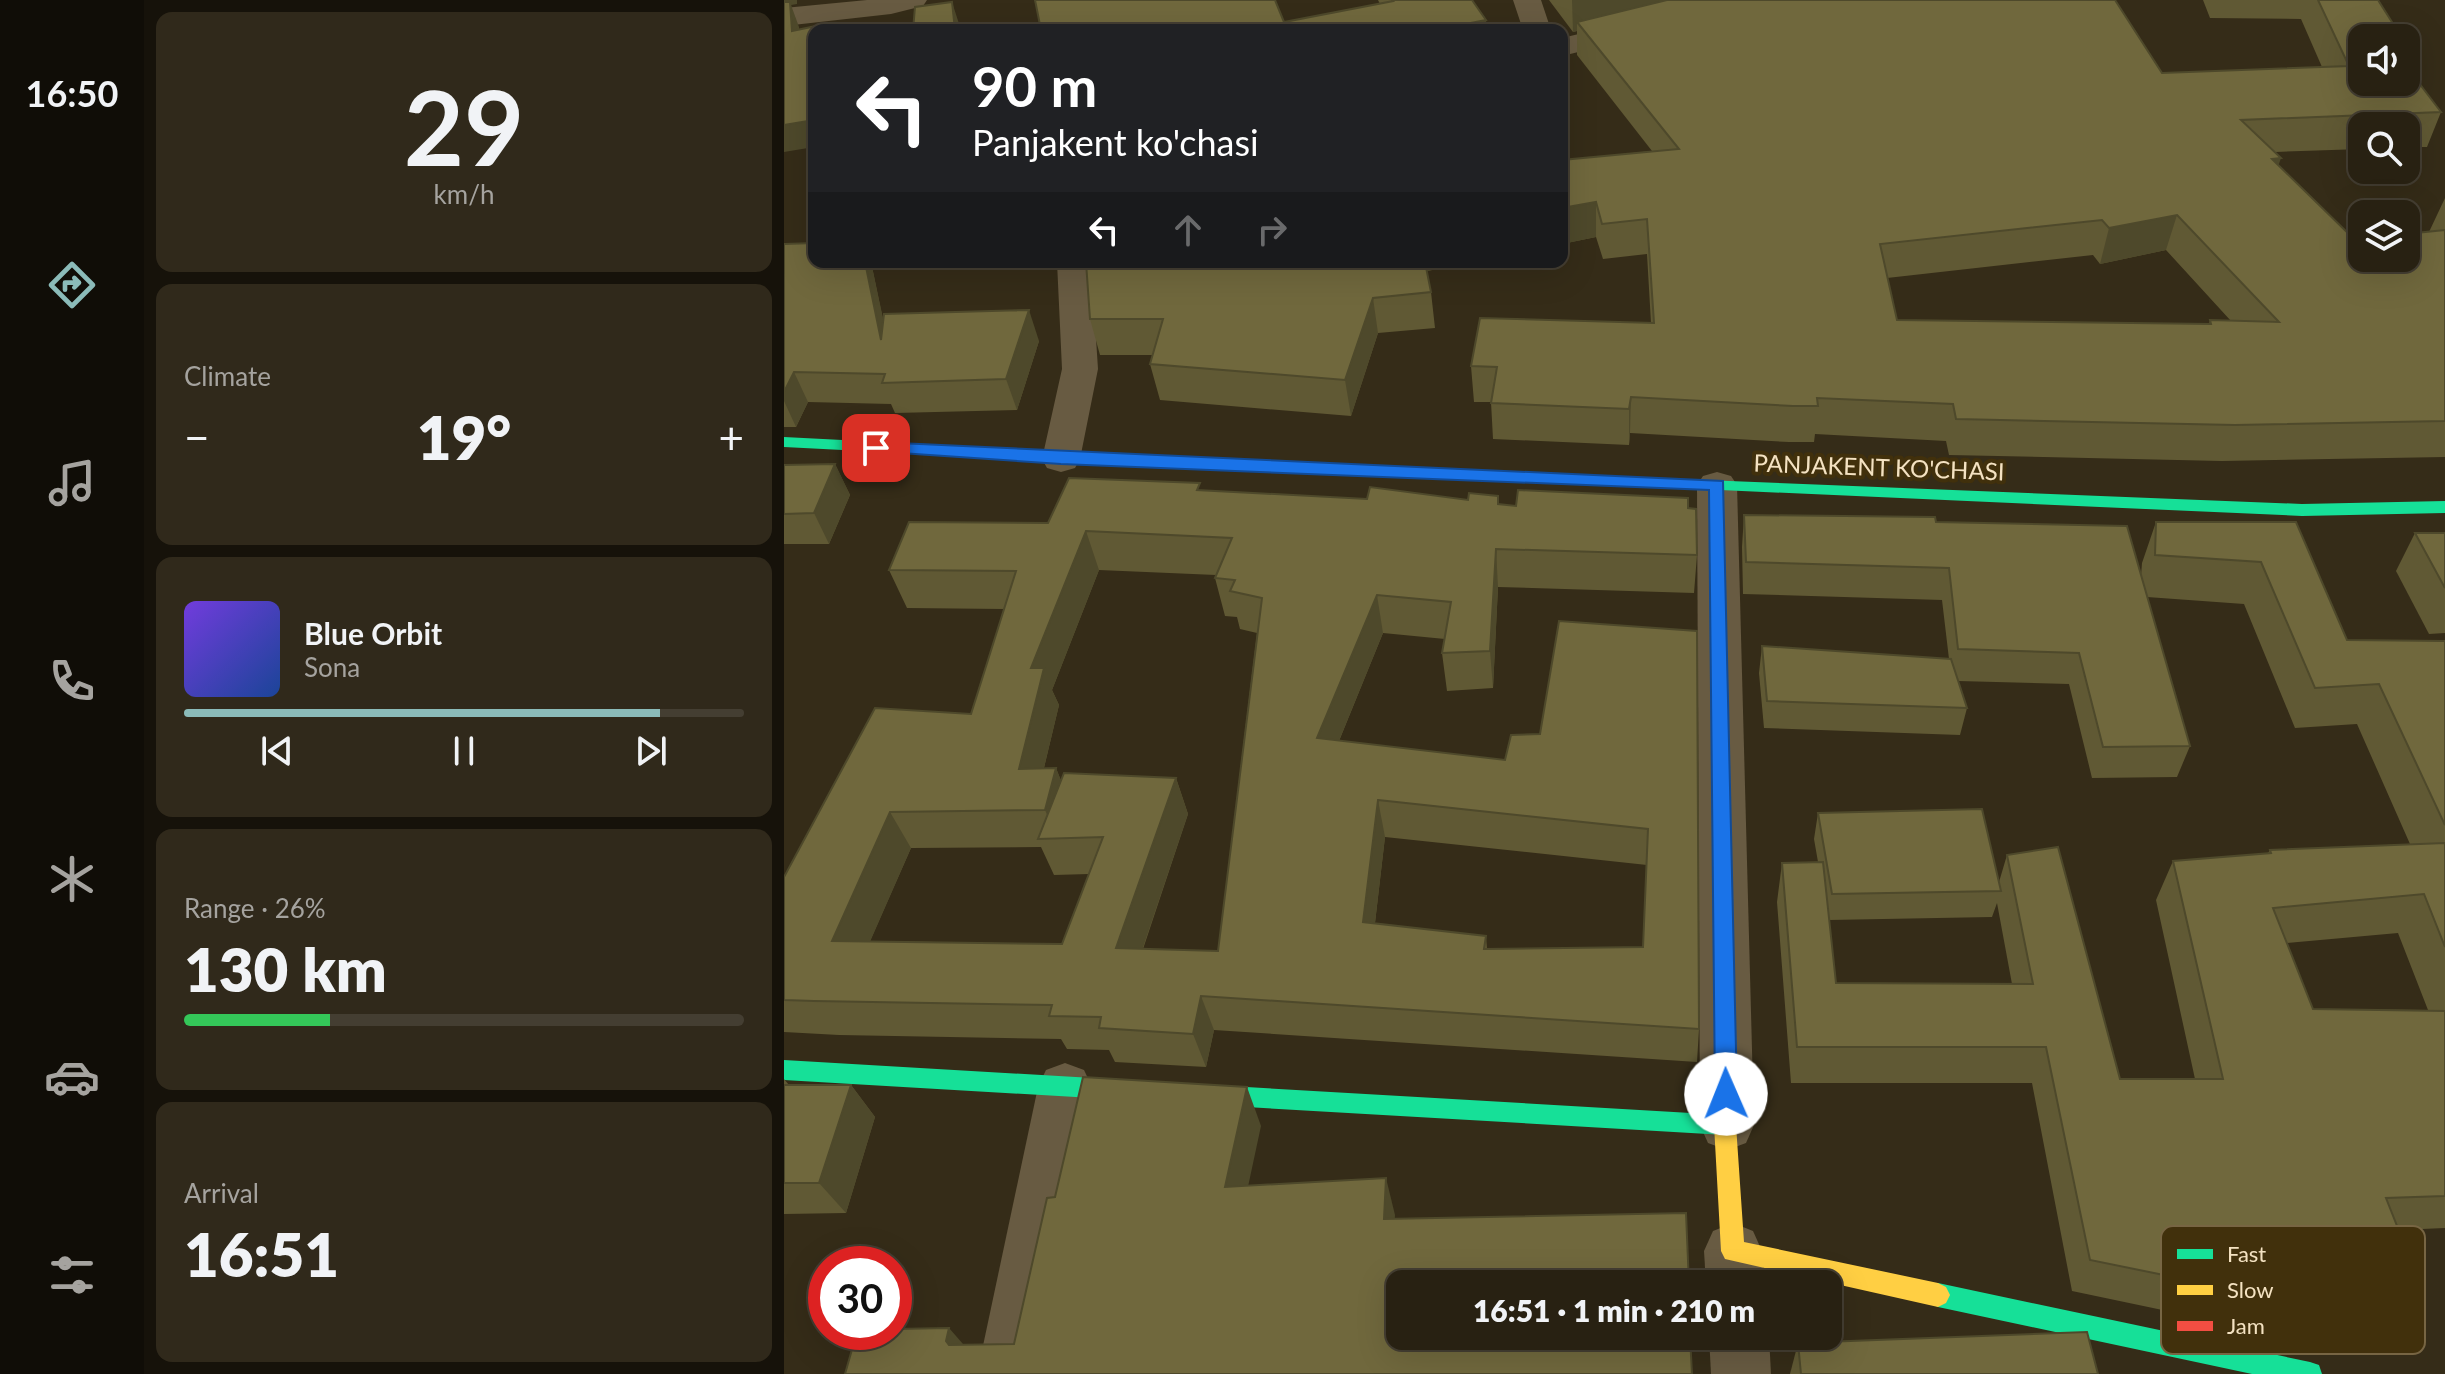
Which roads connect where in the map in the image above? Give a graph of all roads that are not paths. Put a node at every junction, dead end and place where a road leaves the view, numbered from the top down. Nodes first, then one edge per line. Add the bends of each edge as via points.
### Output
1 (913, 0) edge
2 (1527, 0) edge
3 (1756, 0) edge
4 (784, 17) edge
5 (1535, 24) edge
6 (1568, 46) edge
7 (1074, 268) edge
8 (784, 442) edge
9 (1061, 459) junction
10 (1717, 485) junction
11 (2445, 507) edge
12 (784, 1070) edge
13 (1065, 1087) junction
14 (1727, 1125) junction
15 (1734, 1267) edge
16 (2161, 1346) edge
17 (1740, 1350) edge
18 (2202, 1354) edge
19 (1007, 1374) edge
20 (1741, 1374) edge
21 (2310, 1374) edge

1 - 4 street
2 - 5 street
3 - 6 street
7 - 9 street via 1080,369
8 - 9 main road, PANJAKENT KO'CHASI
9 - 10 main road, PANJAKENT KO'CHASI
10 - 11 main road, PANJAKENT KO'CHASI via 2302,510
10 - 14 street
12 - 13 main road
13 - 14 main road
13 - 19 street
14 - 15 main road
15 - 16 main road
17 - 20 street
18 - 21 main road

